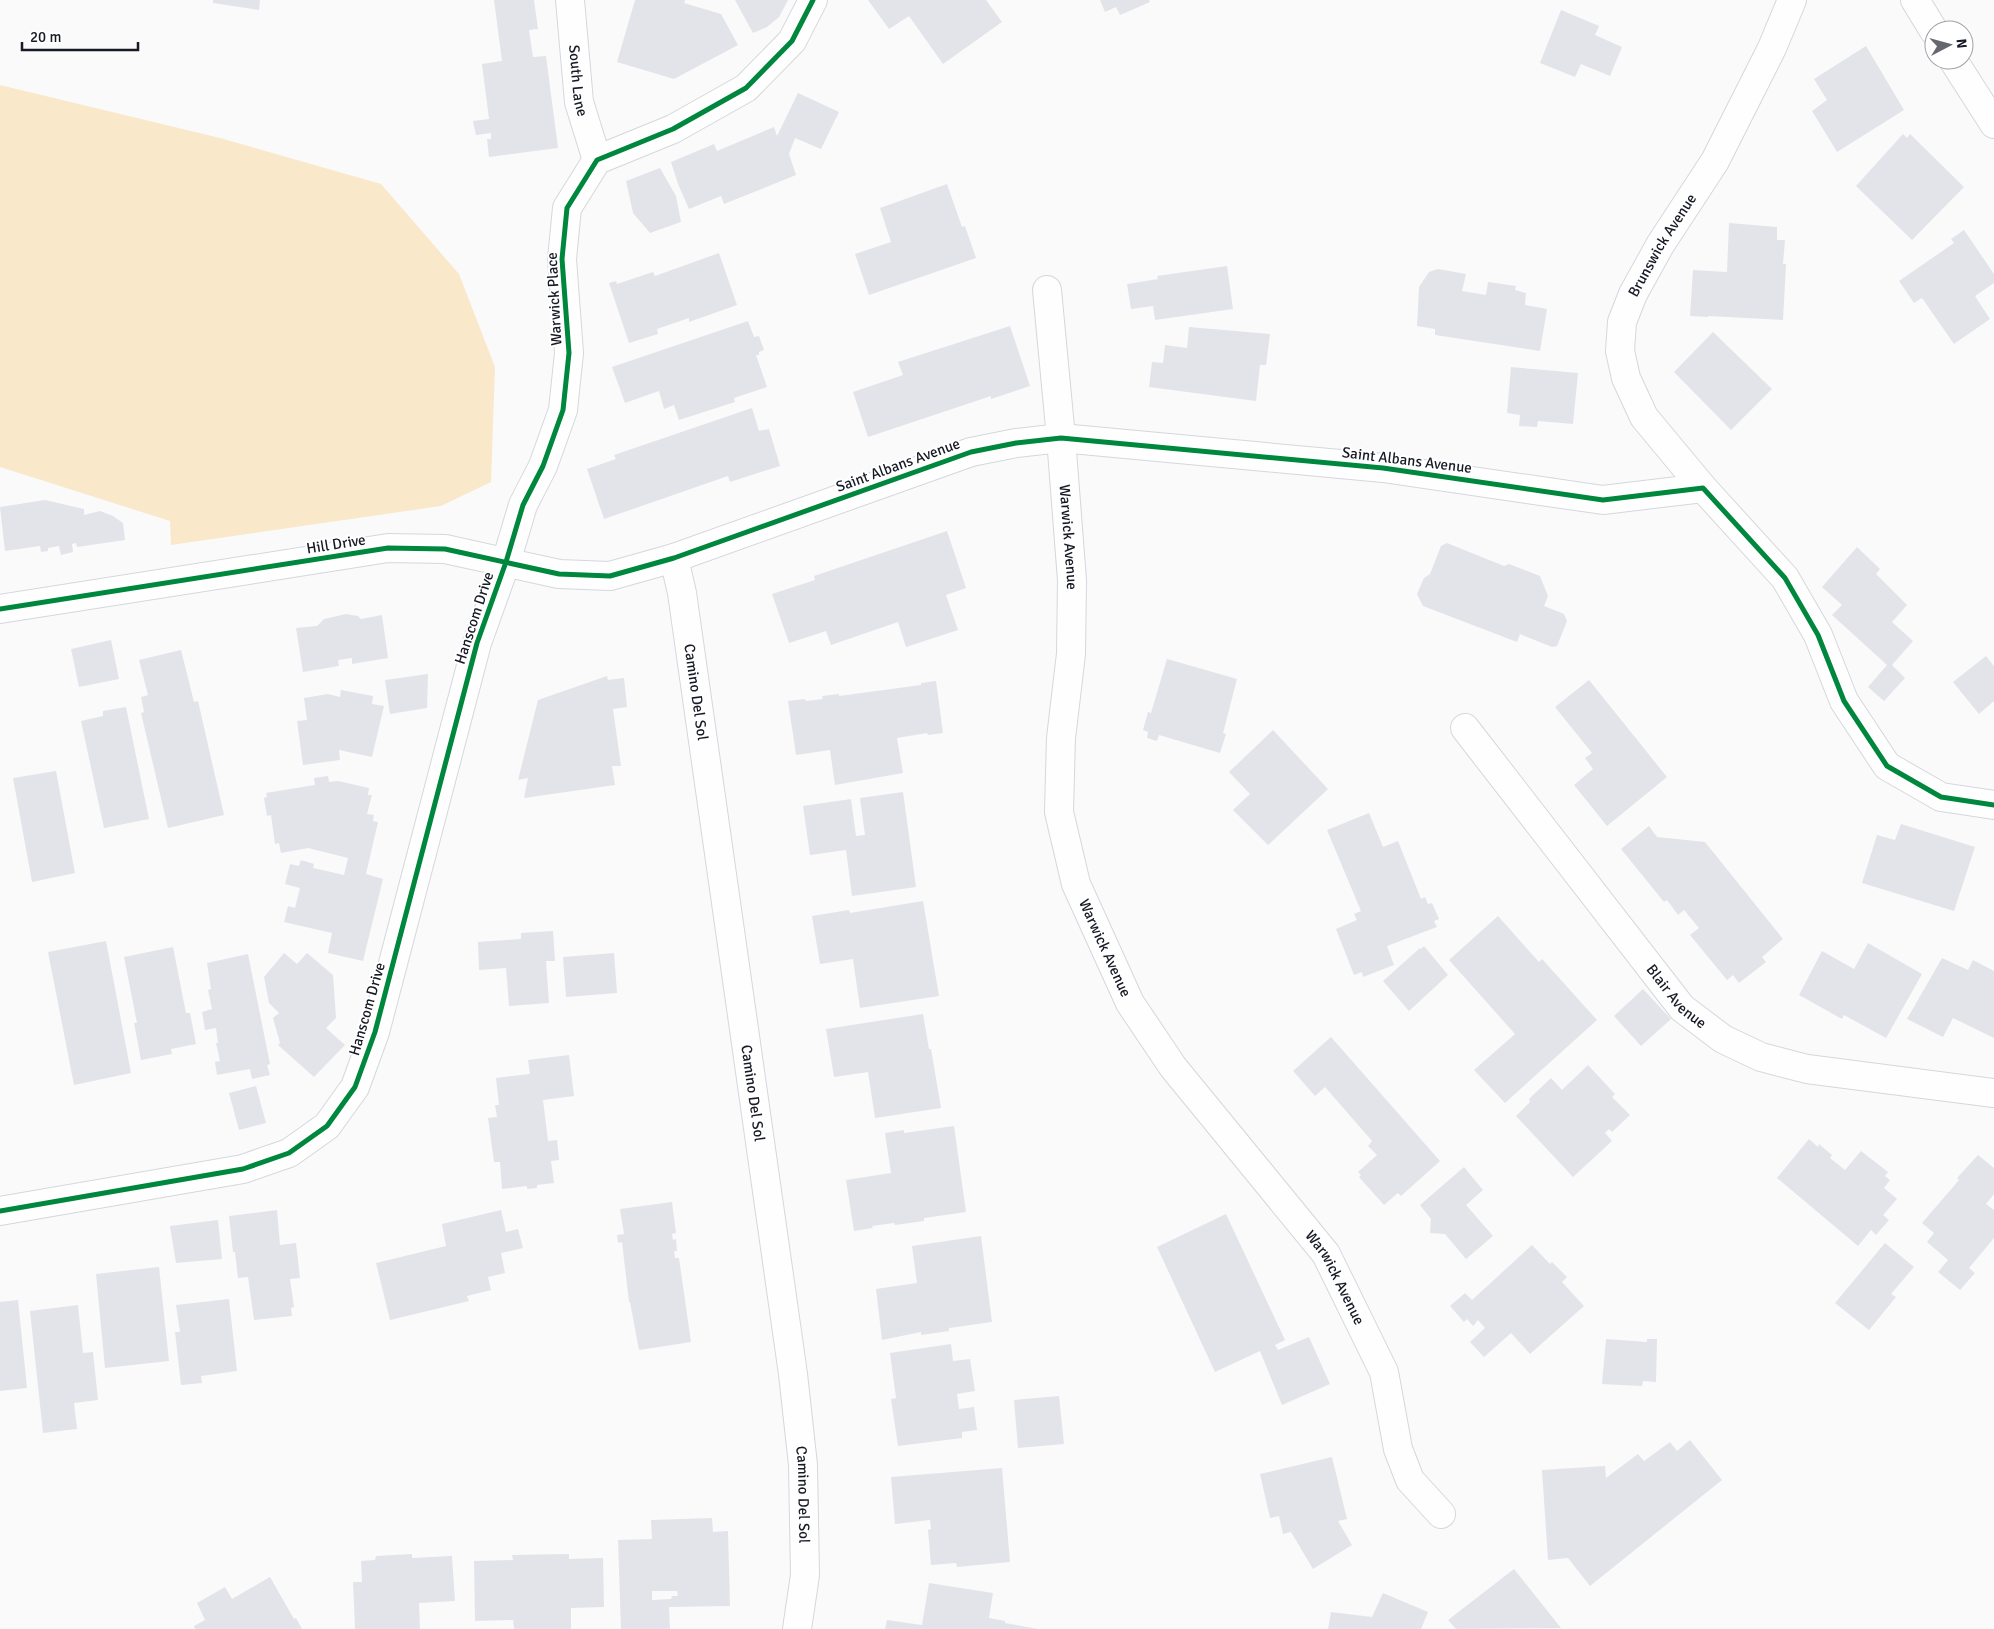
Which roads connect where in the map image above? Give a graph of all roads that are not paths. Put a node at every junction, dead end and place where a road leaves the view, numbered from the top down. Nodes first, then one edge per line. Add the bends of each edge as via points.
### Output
1 (570, 0) edge
2 (813, 0) edge
3 (1792, 0) edge
4 (1914, 0) edge
5 (1927, 20) edge
6 (1959, 70) edge
7 (1994, 124) edge
8 (597, 160) junction
9 (1047, 290) dead end
10 (1061, 438) junction
11 (1703, 488) junction
12 (674, 558) junction
13 (506, 562) junction
14 (0, 609) edge
15 (1465, 728) dead end
16 (1994, 805) edge
17 (1994, 1093) edge
18 (0, 1211) edge
19 (1440, 1514) dead end
20 (797, 1629) edge

1 - 8 street, South Lane via 579,102
2 - 8 street via 792,41 746,88 673,129
3 - 11 street, Brunswick Avenue via 1772,48 1715,161 1660,245 1633,294 1622,322 1620,350 1626,378 1644,417
4 - 5 street
6 - 7 street
8 - 13 street, Warwick Place via 566,208 562,259 570,353 562,410 543,466 524,505
9 - 10 street, Warwick Avenue
10 - 11 street, Saint Albans Avenue via 1383,468 1603,500
10 - 12 street, Saint Albans Avenue via 971,452
10 - 19 street, Warwick Avenue via 1072,580 1059,812 1076,884 1130,1003 1173,1067 1326,1254 1384,1372 1398,1449 1410,1480
11 - 16 street via 1785,578 1818,635 1844,701 1888,766 1941,797
12 - 13 street, Hill Drive via 610,576 559,574
12 - 20 street, Camino Del Sol via 685,613 795,1392 803,1465 805,1576
13 - 14 street, Hill Drive via 446,549 388,548
13 - 18 street, Hanscom Drive via 477,643 376,1032 355,1087 327,1126 289,1153 243,1169
15 - 17 street, Blair Avenue via 1682,1008 1722,1039 1760,1057 1807,1070

